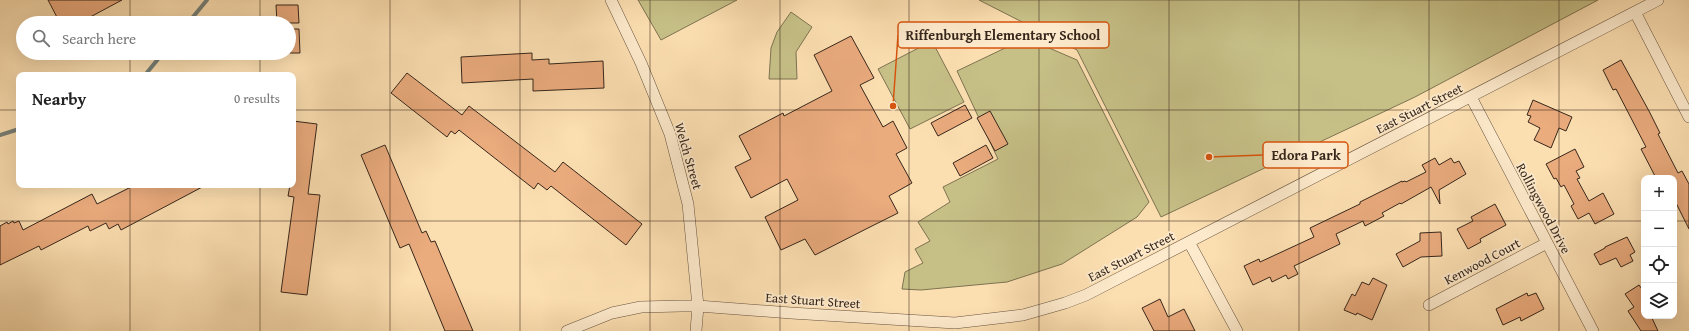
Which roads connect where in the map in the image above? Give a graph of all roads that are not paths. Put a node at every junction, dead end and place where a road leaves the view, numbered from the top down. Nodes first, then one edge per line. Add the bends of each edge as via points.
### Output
1 (611, 0) edge
2 (1658, 0) edge
3 (1635, 12) junction
4 (1471, 97) junction
5 (1689, 117) edge
6 (1189, 242) junction
7 (1547, 243) junction
8 (1429, 305) dead end
9 (698, 306) junction
10 (567, 331) edge
11 (696, 331) edge
12 (1238, 331) edge
13 (1593, 331) edge

1 - 9 street, Welch Street via 641,63 670,134 688,204
2 - 3 street, East Stuart Street
3 - 4 street, East Stuart Street
3 - 5 street
4 - 6 street, East Stuart Street
4 - 7 street, Rollingwood Drive
6 - 9 street, East Stuart Street via 1086,295 1023,315 990,320 954,323
6 - 12 street
7 - 8 street, Kenwood Court
7 - 13 street, Rollingwood Drive
9 - 10 street, East Stuart Street via 641,307 619,311
9 - 11 street, Welch Street

